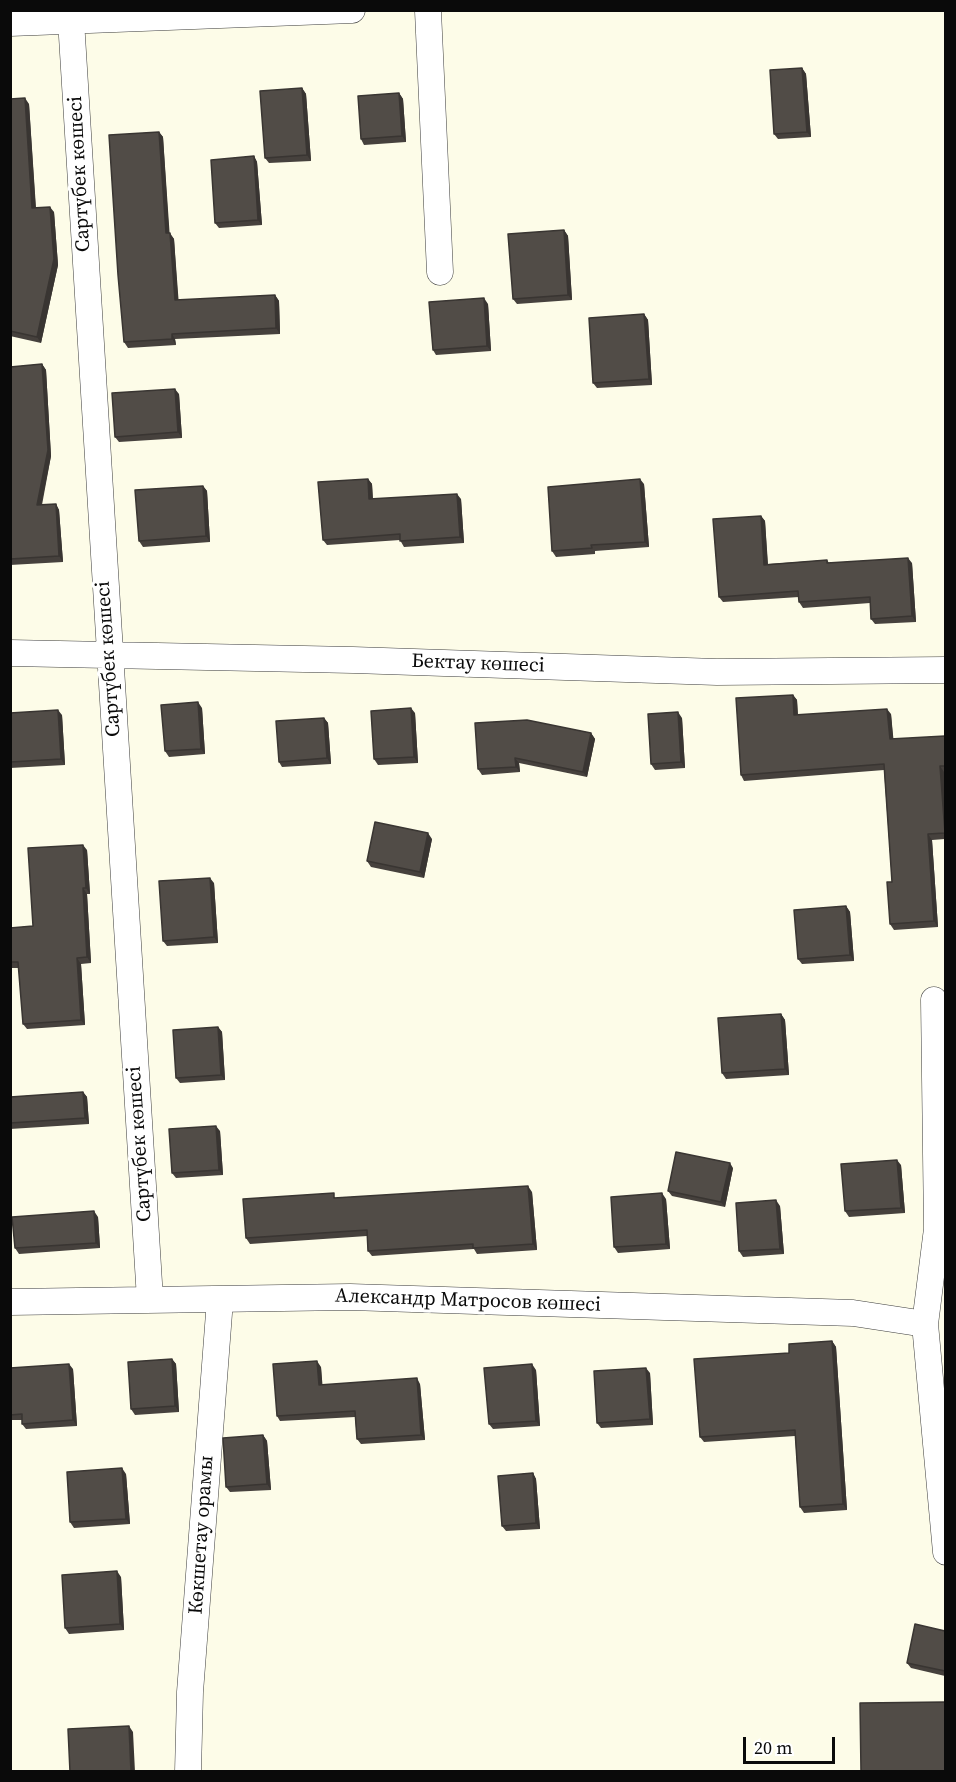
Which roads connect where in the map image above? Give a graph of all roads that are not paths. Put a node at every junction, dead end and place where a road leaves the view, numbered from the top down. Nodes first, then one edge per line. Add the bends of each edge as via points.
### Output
1 (352, 10) edge
2 (416, 10) edge
3 (435, 10) edge
4 (428, 11) edge
5 (70, 20) junction
6 (10, 23) edge
7 (440, 272) dead end
8 (10, 653) edge
9 (109, 656) junction
10 (945, 670) edge
11 (934, 1000) dead end
12 (150, 1299) junction
13 (220, 1300) junction
14 (10, 1302) edge
15 (925, 1324) junction
16 (945, 1552) edge
17 (188, 1772) edge

1 - 5 street
2 - 4 street
3 - 4 street
4 - 7 street
5 - 6 street
5 - 9 street, Сартүбек көшесі
8 - 9 street, Бектау көшесі
9 - 10 street, Бектау көшесі via 717,672
9 - 12 street, Сартүбек көшесі
11 - 15 street via 937,1229
12 - 13 street, Александр Матросов көшесі
12 - 14 street, Александр Матросов көшесі
13 - 15 street, Александр Матросов көшесі via 350,1297 853,1313
13 - 17 street, Көкшетау орамы via 190,1692
15 - 16 street

